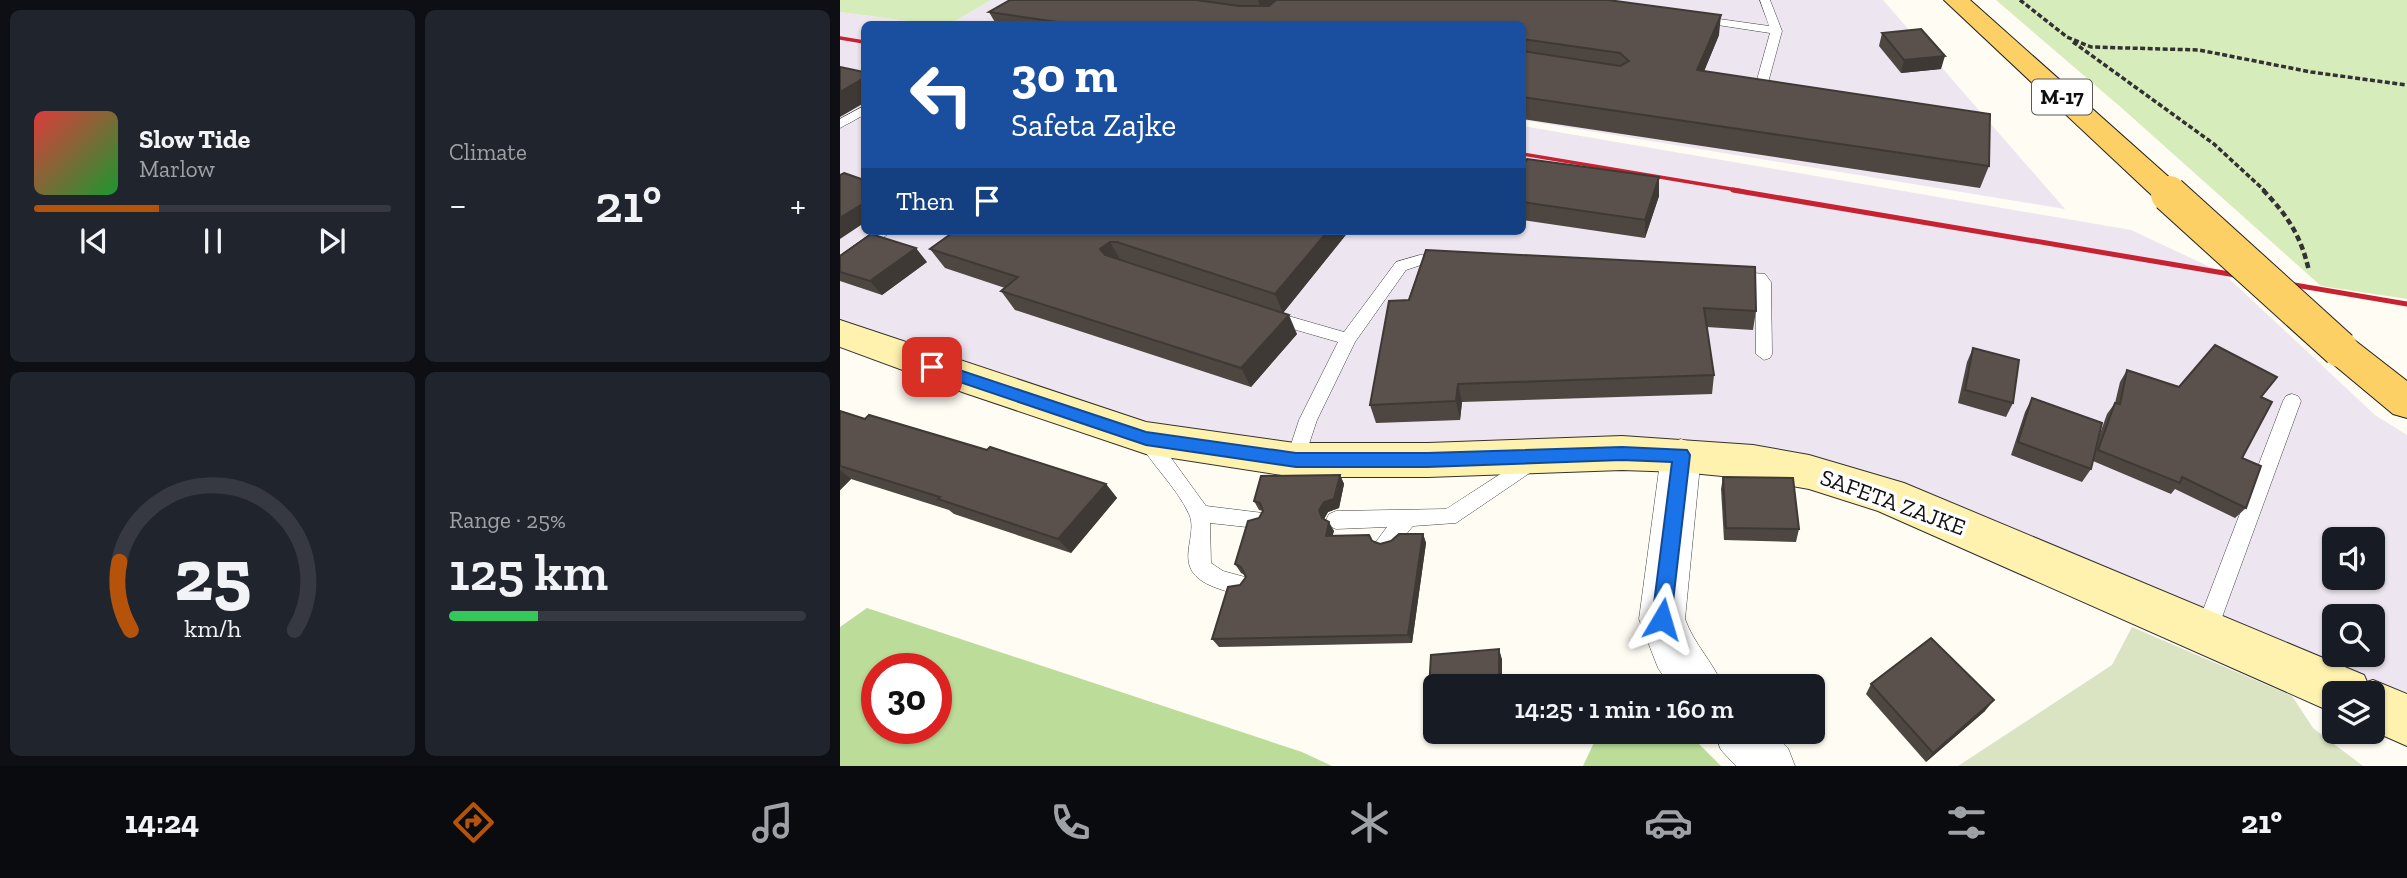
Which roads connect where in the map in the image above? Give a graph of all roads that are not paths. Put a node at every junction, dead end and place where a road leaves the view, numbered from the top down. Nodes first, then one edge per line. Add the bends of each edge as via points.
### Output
1 (1765, 0) edge
2 (1956, 0) edge
3 (1681, 17) edge
4 (1776, 31) junction
5 (1762, 83) edge
6 (861, 112) edge
7 (840, 124) edge
8 (880, 235) edge
9 (1460, 262) edge
10 (840, 264) edge
11 (1718, 275) edge
12 (1254, 312) edge
13 (840, 333) edge
14 (1348, 339) junction
15 (1764, 354) dead end
16 (2292, 401) dead end
17 (2407, 403) edge
18 (1146, 438) junction
19 (1681, 455) junction
20 (1537, 458) junction
21 (1296, 460) junction
22 (1200, 513) junction
23 (1408, 518) junction
24 (1256, 519) edge
25 (1336, 520) dead end
26 (1385, 543) edge
27 (1238, 584) edge
28 (2206, 631) junction
29 (1690, 674) edge
30 (2322, 682) edge
31 (2385, 710) edge
32 (2407, 720) edge
33 (1750, 744) edge
34 (1770, 766) edge

1 - 4 lane
2 - 17 main road, M-17, bridge via 2340,349
3 - 4 lane
4 - 5 lane
6 - 7 lane
8 - 10 lane
9 - 14 lane via 1420,260 1401,266
11 - 15 lane via 1763,282
12 - 14 lane
13 - 18 main road, SAFETA ZAJKE
14 - 21 lane via 1308,420
16 - 28 lane
18 - 21 main road, SAFETA ZAJKE
18 - 22 lane
19 - 20 main road, SAFETA ZAJKE
19 - 28 main road, SAFETA ZAJKE via 1809,472 1889,496
19 - 29 street via 1662,619 1674,652
20 - 21 main road, SAFETA ZAJKE
20 - 23 lane via 1449,517
22 - 24 lane
22 - 27 lane via 1199,565 1216,581
23 - 25 lane
23 - 26 lane
28 - 30 main road, SAFETA ZAJKE
31 - 32 main road
33 - 34 street

